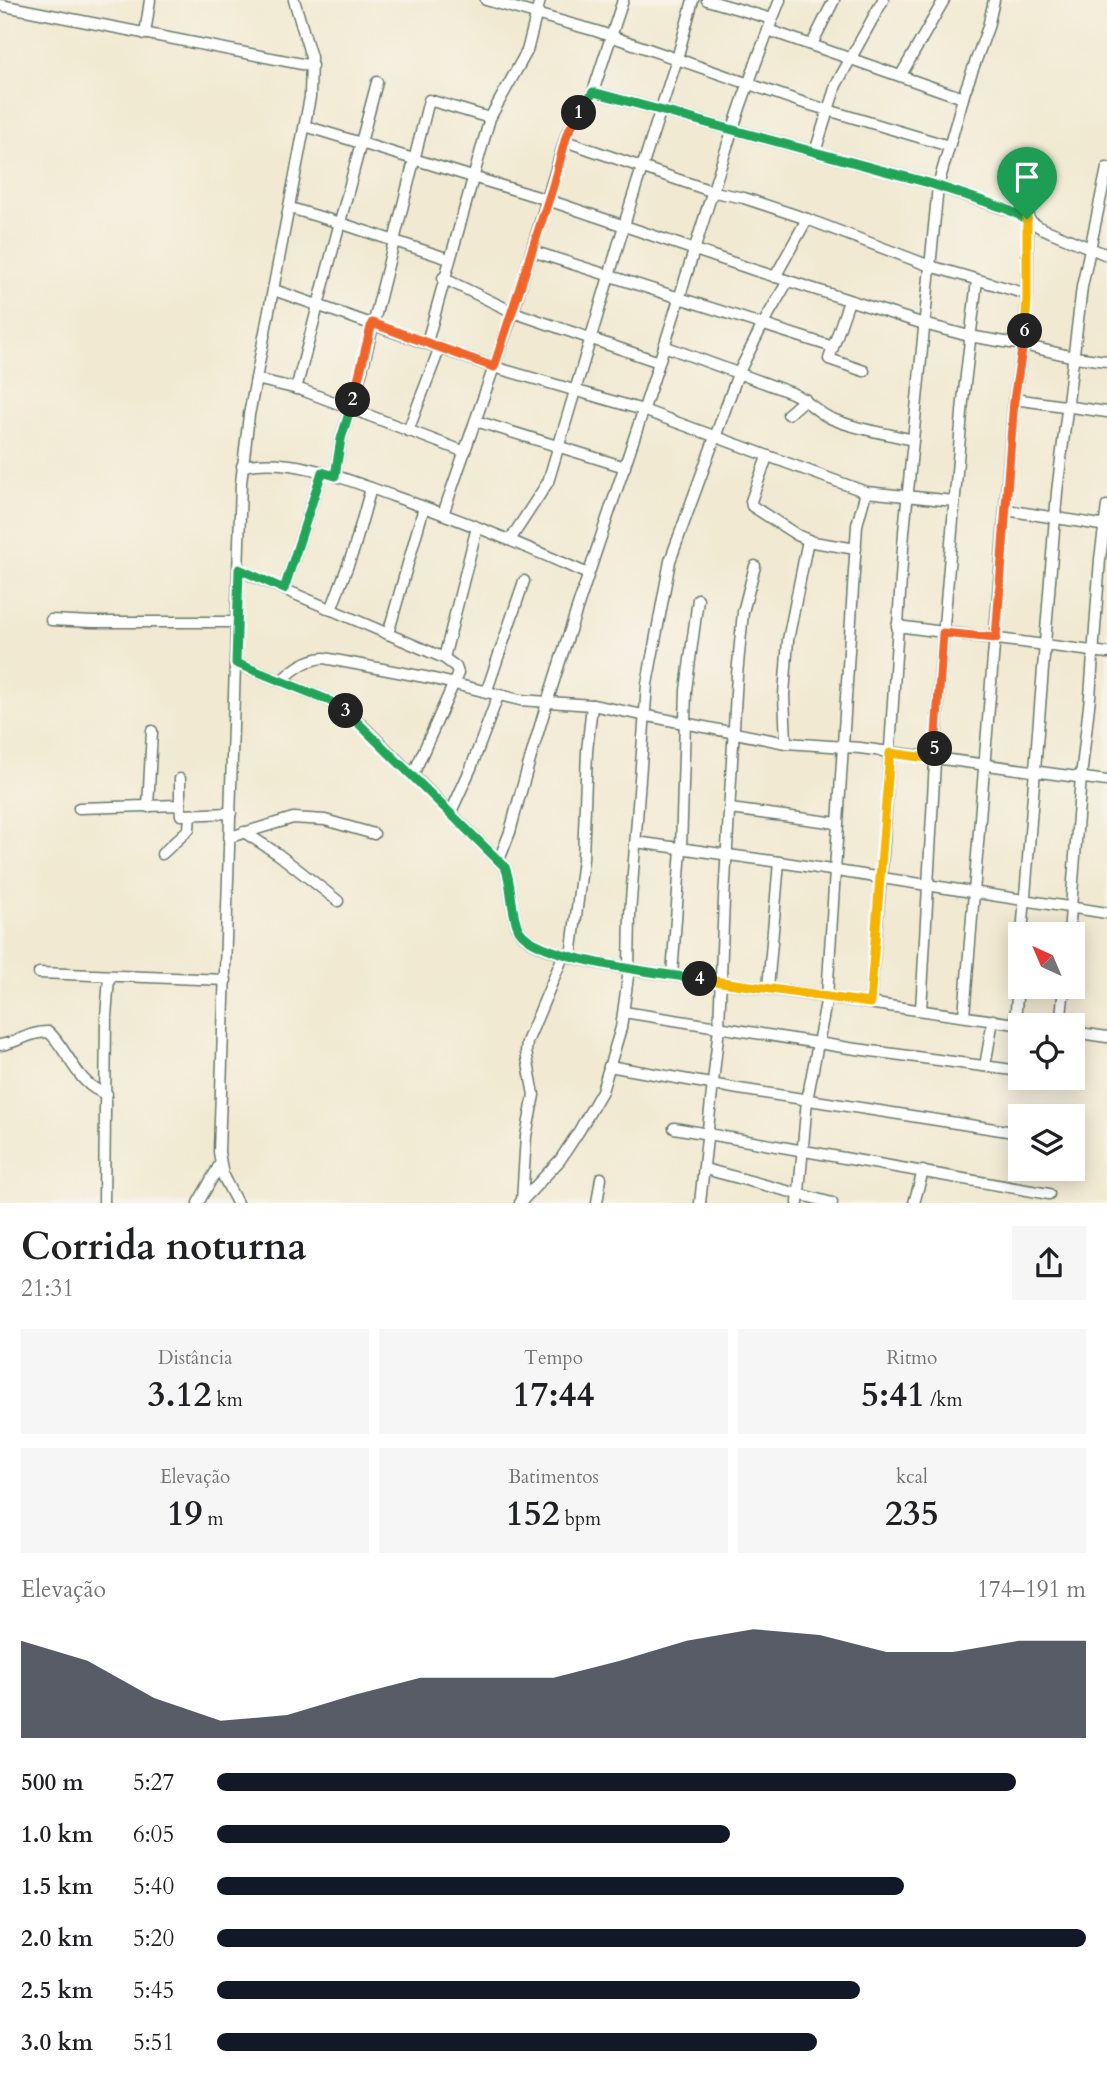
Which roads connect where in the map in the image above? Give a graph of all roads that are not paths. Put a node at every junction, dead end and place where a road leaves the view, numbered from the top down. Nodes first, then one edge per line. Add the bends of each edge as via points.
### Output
1 (150, 0) edge
2 (294, 0) edge
3 (486, 0) edge
4 (540, 0) edge
5 (623, 0) edge
6 (693, 0) edge
7 (707, 0) edge
8 (780, 0) edge
9 (834, 0) edge
10 (883, 0) edge
11 (944, 0) edge
12 (994, 0) edge
13 (732, 3) edge
14 (0, 5) edge
15 (536, 14) junction
16 (772, 19) junction
17 (768, 30) junction
18 (145, 34) junction
19 (611, 36) junction
20 (812, 44) junction
21 (851, 57) junction
22 (677, 59) junction
23 (312, 66) junction
24 (901, 75) junction
25 (377, 82) dead end
26 (749, 84) junction
27 (593, 92) junction
28 (963, 98) junction
29 (660, 111) junction
30 (828, 111) junction
31 (490, 118) junction
32 (305, 126) junction
33 (734, 129) junction
34 (565, 141) junction
35 (361, 143) junction
36 (949, 146) junction
37 (815, 152) junction
38 (414, 159) junction
39 (642, 168) junction
40 (1107, 168) edge
41 (472, 177) junction
42 (938, 186) junction
43 (1028, 188) dead end
44 (713, 192) junction
45 (548, 200) junction
46 (290, 208) junction
47 (807, 219) junction
48 (1027, 219) junction
49 (340, 222) junction
50 (623, 226) junction
51 (394, 241) junction
52 (1090, 248) junction
53 (694, 250) junction
54 (532, 251) junction
55 (1107, 255) edge
56 (449, 260) junction
57 (930, 266) junction
58 (609, 274) junction
59 (775, 277) junction
60 (443, 278) junction
61 (977, 280) junction
62 (788, 281) junction
63 (274, 290) junction
64 (1027, 294) junction
65 (679, 298) junction
66 (849, 301) junction
67 (318, 304) junction
68 (513, 312) junction
69 (372, 323) junction
70 (763, 324) junction
71 (924, 324) junction
72 (969, 336) junction
73 (591, 338) junction
74 (427, 342) junction
75 (1023, 345) junction
76 (664, 346) junction
77 (833, 346) junction
78 (440, 347) junction
79 (1074, 357) junction
80 (1107, 361) edge
81 (659, 362) junction
82 (494, 367) junction
83 (864, 371) dead end
84 (738, 374) junction
85 (256, 379) junction
86 (296, 389) junction
87 (575, 391) junction
88 (805, 399) junction
89 (1014, 400) junction
90 (1068, 407) junction
91 (350, 409) junction
92 (643, 410) junction
93 (1107, 412) edge
94 (788, 414) dead end
95 (476, 421) junction
96 (408, 431) junction
97 (716, 438) junction
98 (913, 440) junction
99 (558, 448) junction
100 (465, 452) junction
101 (767, 457) junction
102 (242, 466) junction
103 (625, 467) junction
104 (322, 472) junction
105 (335, 476) junction
106 (371, 488) junction
107 (866, 492) junction
108 (907, 497) junction
109 (954, 501) junction
110 (1107, 506) edge
111 (424, 507) junction
112 (1006, 510) junction
113 (443, 514) junction
114 (1054, 519) junction
115 (1106, 526) edge
116 (477, 527) junction
117 (510, 540) junction
118 (808, 540) junction
119 (856, 549) junction
120 (755, 566) dead end
121 (239, 569) junction
122 (588, 574) junction
123 (524, 581) dead end
124 (284, 589) junction
125 (698, 599) dead end
126 (331, 610) junction
127 (51, 620) dead end
128 (237, 622) junction
129 (897, 626) junction
130 (943, 633) junction
131 (388, 634) junction
132 (996, 638) junction
133 (1043, 645) junction
134 (1093, 652) junction
135 (1107, 653) edge
136 (444, 658) junction
137 (236, 663) junction
138 (281, 681) junction
139 (453, 685) junction
140 (486, 694) junction
141 (498, 696) junction
142 (546, 702) junction
143 (592, 705) junction
144 (646, 716) junction
145 (685, 723) junction
146 (152, 731) dead end
147 (734, 734) junction
148 (786, 743) junction
149 (844, 747) junction
150 (890, 753) junction
151 (934, 759) junction
152 (986, 765) junction
153 (1034, 771) junction
154 (413, 775) junction
155 (1081, 777) junction
156 (180, 779) dead end
157 (1107, 781) edge
158 (180, 805) junction
159 (148, 807) junction
160 (79, 808) dead end
161 (730, 809) junction
162 (451, 812) junction
163 (231, 813) junction
164 (190, 815) junction
165 (837, 823) junction
166 (244, 832) junction
167 (374, 834) dead end
168 (230, 837) junction
169 (636, 842) junction
170 (681, 849) junction
171 (162, 854) dead end
172 (727, 855) junction
173 (499, 860) junction
174 (779, 862) junction
175 (834, 871) junction
176 (880, 878) junction
177 (927, 885) junction
178 (974, 894) junction
179 (338, 901) dead end
180 (1024, 901) junction
181 (1071, 907) junction
182 (1107, 913) edge
183 (1023, 922) edge
184 (1070, 922) edge
185 (567, 956) junction
186 (629, 969) junction
187 (39, 973) dead end
188 (672, 975) junction
189 (109, 977) junction
190 (226, 980) junction
191 (721, 982) junction
192 (768, 988) junction
193 (827, 997) junction
194 (870, 1003) junction
195 (921, 1010) junction
196 (624, 1012) junction
197 (964, 1016) junction
198 (993, 1020) junction
199 (1008, 1022) edge
200 (719, 1027) junction
201 (1085, 1034) edge
202 (1107, 1037) edge
203 (816, 1043) junction
204 (0, 1045) edge
205 (609, 1066) junction
206 (985, 1066) junction
207 (1008, 1069) edge
208 (713, 1084) junction
209 (107, 1094) junction
210 (807, 1100) junction
211 (674, 1128) dead end
212 (1008, 1131) edge
213 (707, 1134) junction
214 (802, 1150) junction
215 (221, 1163) junction
216 (705, 1168) junction
217 (923, 1171) junction
218 (601, 1178) dead end
219 (1049, 1194) dead end
220 (798, 1199) edge
221 (521, 1202) edge
222 (104, 1203) edge
223 (198, 1203) edge
224 (237, 1203) edge
225 (597, 1203) edge
226 (700, 1203) edge
227 (832, 1203) edge
228 (914, 1203) edge

1 - 18 street
2 - 23 street
3 - 15 street
4 - 15 street
5 - 19 street
6 - 22 street
7 - 13 street
8 - 16 street
9 - 20 street
10 - 21 street
11 - 24 street
12 - 28 street
13 - 16 street
14 - 18 street
15 - 19 street
15 - 31 street via 527,51
16 - 17 street
17 - 20 street
17 - 26 street
18 - 23 street
19 - 22 street
19 - 27 street
20 - 21 street
21 - 24 street
21 - 30 street
22 - 26 street
22 - 29 street
23 - 32 street
24 - 28 street
25 - 35 street
26 - 30 street
26 - 33 street
27 - 29 street
27 - 34 street
28 - 36 street
29 - 33 street
29 - 39 street
30 - 36 street
30 - 37 street
31 - 38 street via 429,100
31 - 41 street
32 - 35 street
32 - 46 street
33 - 37 street
33 - 44 street
34 - 39 street
34 - 45 street
35 - 38 street
35 - 49 street
36 - 42 street
37 - 42 street
38 - 41 street
38 - 51 street
39 - 44 street
39 - 50 street
40 - 52 street
41 - 45 street
41 - 56 street
42 - 48 street
42 - 57 street
43 - 48 street
44 - 47 street
44 - 53 street
45 - 50 street
45 - 54 street
46 - 49 street
46 - 63 street
47 - 57 street
47 - 59 street
48 - 52 street
48 - 64 street
49 - 51 street
49 - 67 street
50 - 53 street
50 - 58 street
51 - 56 street
51 - 69 street
52 - 55 street
52 - 79 street
53 - 59 street
53 - 65 street
54 - 58 street
54 - 68 street
56 - 60 street
57 - 61 street
57 - 71 street
58 - 65 street
58 - 73 street
59 - 62 street
60 - 68 street
60 - 74 street
61 - 64 street
61 - 72 street
62 - 66 street
62 - 70 street
63 - 67 street
63 - 85 street
64 - 75 street
65 - 70 street
65 - 76 street
66 - 71 street
66 - 77 street
67 - 69 street
67 - 86 street
68 - 73 street
68 - 82 street
69 - 74 street
69 - 91 street
70 - 77 street
70 - 84 street
71 - 72 street
71 - 98 street
72 - 75 street
72 - 109 street
73 - 81 street
73 - 87 street
74 - 78 street
75 - 79 street
75 - 89 street
76 - 81 street
76 - 84 street
77 - 83 street via 829,359
78 - 82 street
78 - 96 street
79 - 80 street
79 - 90 street
81 - 92 street
82 - 87 street
82 - 95 street
84 - 88 street
84 - 97 street
85 - 86 street
85 - 102 street
86 - 91 street
87 - 92 street
87 - 99 street
88 - 94 street
88 - 98 street via 840,422
89 - 90 street
89 - 112 street
90 - 93 street
90 - 114 street
91 - 96 street
91 - 105 street
92 - 97 street
92 - 103 street
95 - 99 street
95 - 100 street
96 - 100 street
97 - 101 street
97 - 144 street via 670,561 651,655
98 - 108 street
99 - 103 street
99 - 117 street via 548,482
100 - 113 street
101 - 107 street
101 - 118 street via 752,506
102 - 104 street via 272,462
102 - 121 street
103 - 122 street
104 - 105 street
104 - 124 street
105 - 106 street
106 - 111 street
106 - 126 street
107 - 108 street
107 - 119 street
108 - 109 street
108 - 129 street
109 - 130 street
110 - 115 street
111 - 113 street
111 - 131 street
112 - 114 street
112 - 132 street
113 - 116 street
114 - 115 street
114 - 133 street
115 - 134 street
116 - 117 street
116 - 136 street
117 - 122 street
118 - 119 street
118 - 148 street via 788,640
119 - 149 street
120 - 147 street via 743,612
121 - 124 street
121 - 128 street
122 - 142 street
123 - 140 street
124 - 126 street
125 - 145 street
126 - 131 street
127 - 128 street
128 - 137 street
129 - 130 street
129 - 150 street
130 - 132 street
130 - 151 street
131 - 136 street
132 - 133 street
132 - 152 street
133 - 134 street
133 - 153 street
134 - 135 street
134 - 155 street
136 - 139 street via 456,667
137 - 138 street
137 - 163 street
138 - 139 street via 295,668 324,658
138 - 154 street via 340,706
139 - 140 street
139 - 154 street
140 - 141 street
141 - 142 street
141 - 162 street
142 - 143 street
142 - 173 street
143 - 144 street
143 - 185 street via 583,859
144 - 145 street
144 - 169 street
145 - 147 street
145 - 170 street
146 - 159 street
147 - 148 street
147 - 161 street
148 - 149 street
149 - 150 street
149 - 165 street
150 - 151 street
150 - 176 street
151 - 152 street
151 - 177 street
152 - 153 street
152 - 178 street
153 - 155 street
153 - 180 street
154 - 162 street
155 - 157 street
155 - 181 street
156 - 158 street
158 - 159 street
158 - 164 street via 181,815
159 - 160 street
161 - 165 street
161 - 172 street
162 - 173 street
163 - 164 street
163 - 168 street
164 - 171 street via 189,829
165 - 175 street
166 - 167 street via 293,818 326,820
166 - 168 street
166 - 179 street
168 - 190 street
169 - 170 street
169 - 186 street
170 - 172 street
170 - 188 street
172 - 174 street
172 - 191 street
173 - 185 street via 509,877 520,932
174 - 175 street
174 - 192 street
175 - 176 street
175 - 193 street
176 - 177 street
176 - 194 street
177 - 178 street
177 - 195 street
178 - 180 street
178 - 197 street
180 - 181 street
180 - 183 street
181 - 182 street
181 - 184 street
185 - 186 street
185 - 221 street via 527,1042 534,1095
186 - 188 street
186 - 196 street
187 - 189 street
188 - 191 street
189 - 190 street
189 - 209 street
190 - 215 street
191 - 192 street
191 - 200 street
192 - 193 street
193 - 194 street
193 - 203 street
194 - 195 street
195 - 197 street
196 - 200 street
196 - 205 street
197 - 198 street
198 - 199 street
198 - 206 street
200 - 203 street
200 - 208 street
201 - 202 street
203 - 206 street
203 - 210 street
204 - 209 street via 49,1032 84,1080
205 - 208 street
205 - 221 street via 602,1091 579,1131
206 - 207 street
208 - 210 street
208 - 213 street
209 - 222 street
210 - 212 street
210 - 214 street
211 - 213 street
213 - 214 street
213 - 216 street
214 - 217 street
214 - 220 street
215 - 223 street
215 - 224 street
216 - 220 street
216 - 226 street
217 - 219 street
217 - 228 street
218 - 225 street
220 - 227 street

